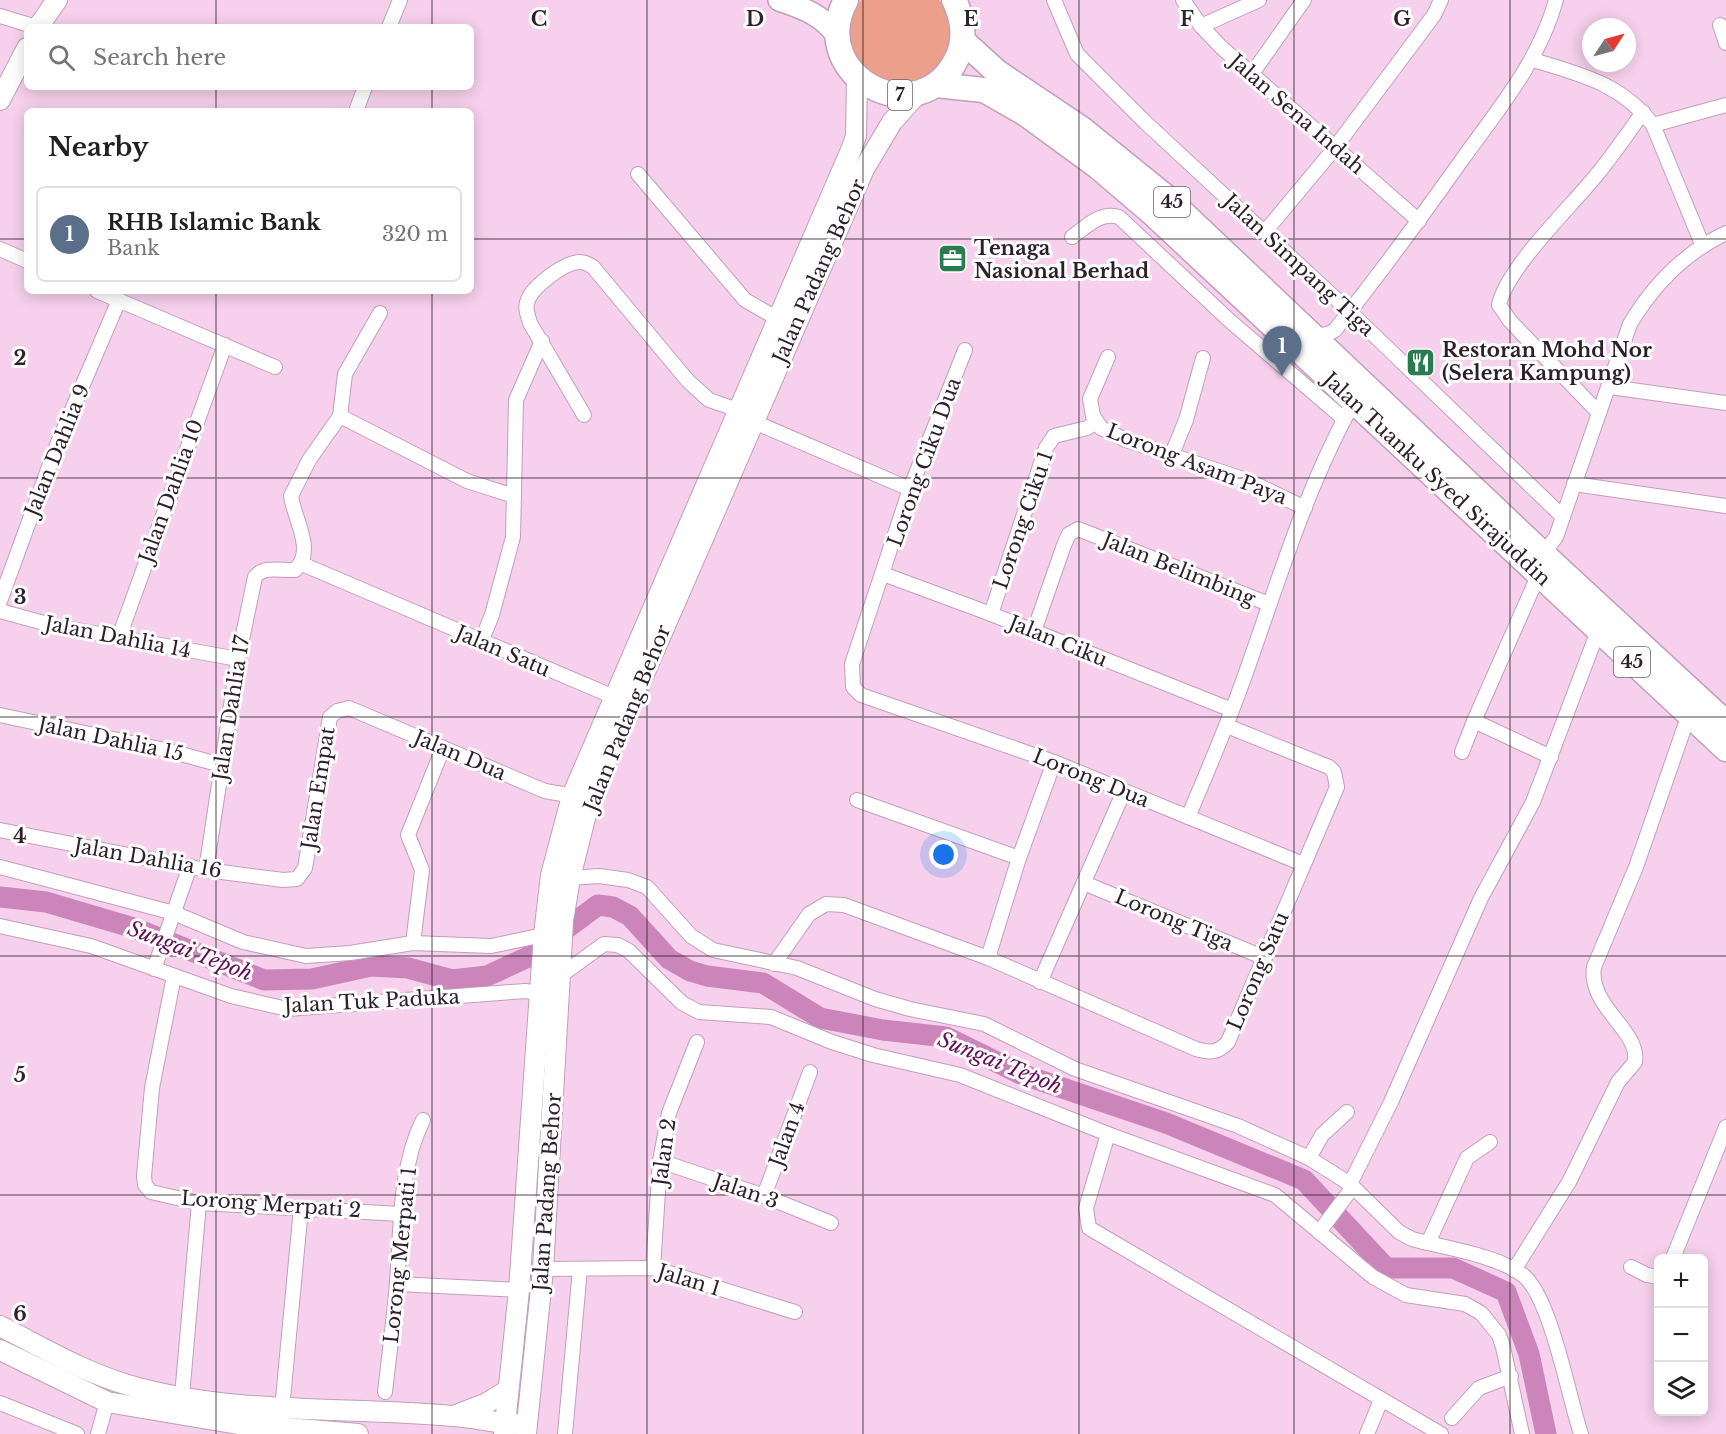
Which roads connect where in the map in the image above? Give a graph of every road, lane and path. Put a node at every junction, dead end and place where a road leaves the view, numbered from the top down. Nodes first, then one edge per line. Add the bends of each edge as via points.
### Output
1 (57, 0) edge
2 (400, 0) edge
3 (779, 0) edge
4 (846, 0) edge
5 (1054, 0) edge
6 (1183, 0) edge
7 (1259, 0) edge
8 (1304, 0) edge
9 (1441, 0) edge
10 (1556, 0) edge
11 (957, 4) edge
12 (0, 16) edge
13 (27, 24) edge
14 (39, 24) edge
15 (390, 24) edge
16 (1720, 25) dead end
17 (1201, 26) junction
18 (838, 37) junction
19 (963, 41) junction
20 (1726, 43) edge
21 (24, 54) edge
22 (1533, 60) junction
23 (1251, 75) junction
24 (857, 78) junction
25 (927, 88) junction
26 (363, 90) edge
27 (0, 100) edge
28 (1726, 105) edge
29 (357, 108) edge
30 (1643, 112) junction
31 (1653, 125) junction
32 (1334, 148) junction
33 (638, 174) dead end
34 (1419, 220) junction
35 (1264, 233) junction
36 (1726, 233) edge
37 (1072, 237) dead end
38 (1702, 244) junction
39 (0, 249) edge
40 (24, 260) edge
41 (1212, 269) junction
42 (1195, 287) junction
43 (104, 294) edge
44 (119, 300) junction
45 (1350, 312) junction
46 (380, 313) dead end
47 (777, 319) junction
48 (1313, 336) junction
49 (542, 341) junction
50 (225, 345) junction
51 (965, 350) dead end
52 (1108, 357) dead end
53 (1203, 358) dead end
54 (275, 367) dead end
55 (1610, 387) junction
56 (1354, 401) junction
57 (1726, 403) edge
58 (1599, 413) junction
59 (584, 415) dead end
60 (745, 415) junction
61 (340, 416) junction
62 (1095, 419) junction
63 (1172, 454) junction
64 (1574, 484) junction
65 (910, 489) junction
66 (514, 496) junction
67 (1726, 506) edge
68 (1305, 508) junction
69 (1563, 517) junction
70 (302, 564) junction
71 (1537, 566) junction
72 (883, 574) junction
73 (0, 601) edge
74 (1269, 604) junction
75 (0, 611) edge
76 (991, 614) junction
77 (1034, 631) junction
78 (1598, 631) junction
79 (118, 637) junction
80 (481, 642) junction
81 (238, 659) junction
82 (614, 697) junction
83 (875, 700) joint
84 (349, 708) joint
85 (1232, 710) junction
86 (1689, 714) junction
87 (0, 715) edge
88 (1474, 721) junction
89 (1726, 723) edge
90 (1227, 726) junction
91 (443, 748) junction
92 (1726, 748) edge
93 (1462, 752) dead end
94 (1551, 757) junction
95 (1054, 762) junction
96 (221, 765) junction
97 (1124, 791) junction
98 (581, 797) junction
99 (857, 800) dead end
100 (1188, 817) junction
101 (0, 830) edge
102 (1019, 858) junction
103 (1303, 864) junction
104 (190, 866) junction
105 (0, 867) edge
106 (206, 870) junction
107 (570, 878) junction
108 (297, 879) joint
109 (1084, 882) junction
110 (174, 913) junction
111 (0, 926) edge
112 (544, 935) junction
113 (413, 943) junction
114 (988, 958) junction
115 (1265, 958) junction
116 (157, 963) junction
117 (774, 964) junction
118 (560, 970) junction
119 (174, 976) junction
120 (1040, 982) junction
121 (541, 988) junction
122 (697, 1042) dead end
123 (810, 1072) dead end
124 (1347, 1112) dead end
125 (423, 1120) dead end
126 (1726, 1127) edge
127 (1108, 1134) junction
128 (1490, 1142) dead end
129 (1309, 1158) junction
130 (660, 1161) junction
131 (1350, 1189) junction
132 (764, 1196) junction
133 (199, 1203) junction
134 (301, 1208) junction
135 (401, 1214) junction
136 (831, 1223) dead end
137 (1323, 1227) junction
138 (1428, 1244) junction
139 (1674, 1254) edge
140 (1631, 1267) dead end
141 (653, 1268) junction
142 (543, 1269) junction
143 (580, 1269) junction
144 (1514, 1270) junction
145 (1654, 1276) edge
146 (397, 1284) junction
147 (519, 1290) junction
148 (795, 1312) dead end
149 (0, 1326) edge
150 (0, 1350) edge
151 (1511, 1376) junction
152 (508, 1390) junction
153 (385, 1392) dead end
154 (182, 1396) junction
155 (1381, 1400) junction
156 (0, 1402) edge
157 (107, 1402) junction
158 (282, 1409) junction
159 (454, 1416) junction
160 (1452, 1418) dead end
161 (505, 1429) edge
162 (527, 1429) edge
163 (77, 1434) edge
164 (98, 1434) edge
165 (358, 1434) edge
166 (565, 1434) edge
167 (1367, 1434) edge
168 (1441, 1434) edge
169 (1522, 1434) edge
170 (1581, 1434) edge

1 - 14 main road
2 - 15 street
3 - 18 main road via 813,13
4 - 18 highway via 840,13
5 - 35 street, Jalan Simpang Tiga via 1077,54
6 - 17 street, Jalan Sena Indah
7 - 17 street
8 - 23 street
9 - 32 street via 1434,15
10 - 22 street
11 - 19 highway
12 - 13 street
16 - 20 street
17 - 23 street, Jalan Sena Indah
18 - 24 highway via 842,55
19 - 25 highway, 7 via 954,66
19 - 48 highway, Jalan Tuanku Syed Sirajuddin / 45 via 997,72 1082,129 1166,197
21 - 27 main road
22 - 30 street via 1592,77 1629,98
22 - 34 street
23 - 32 street, Jalan Sena Indah
24 - 25 highway, 7 via 886,93
24 - 47 main road, Jalan Padang Behor via 856,136
25 - 41 highway, Jalan Tuanku Syed Sirajuddin / 45 via 984,90 1026,114 1097,166
25 - 60 main road, Jalan Padang Behor via 892,122 864,169
26 - 29 street
28 - 31 street
30 - 31 street
30 - 58 street via 1599,173 1507,283 1499,305
31 - 38 street
32 - 34 street, Jalan Sena Indah
32 - 35 street
33 - 47 street via 746,300
34 - 45 street
35 - 45 street, Jalan Simpang Tiga
36 - 38 street
37 - 42 street via 1099,218 1109,214 1119,217
38 - 55 street via 1645,299 1630,324
39 - 40 street
41 - 42 street
41 - 56 highway, Jalan Tuanku Syed Sirajuddin / 45
42 - 56 street via 1230,321
43 - 44 street
44 - 50 street
44 - 73 street, Jalan Dahlia 9 via 57,445
45 - 48 street via 1335,330
45 - 69 street, Jalan Simpang Tiga
46 - 61 street via 345,374
47 - 60 main road, Jalan Padang Behor
48 - 56 highway, Jalan Tuanku Syed Sirajuddin / 45
49 - 59 street
49 - 60 street via 530,323 528,298 565,265 582,262 594,267 688,381 709,400
49 - 66 street via 516,400
50 - 54 street
50 - 79 street, Jalan Dahlia 10
51 - 65 street, Lorong Ciku Dua
52 - 62 street via 1090,399
53 - 63 street
55 - 57 street
55 - 58 street
56 - 68 street
56 - 71 highway, Jalan Tuanku Syed Sirajuddin / 45
58 - 64 street
60 - 65 street
60 - 82 main road, Jalan Padang Behor
60 - 98 main road, Jalan Padang Behor
61 - 66 street via 467,481
61 - 70 street via 309,460 291,496 305,550
62 - 63 street, Lorong Asam Paya via 1101,428 1126,440
62 - 76 street, Lorong Ciku 1 via 1087,429 1053,436 1046,448
63 - 68 street, Lorong Asam Paya via 1249,481
64 - 67 street
64 - 69 street
65 - 72 street, Lorong Ciku Dua
66 - 80 street via 513,537
68 - 74 street
69 - 71 street via 1554,542
70 - 80 street, Jalan Satu
70 - 81 street, Jalan Dahlia 17 via 295,570 267,569 255,577
71 - 78 highway, Jalan Tuanku Syed Sirajuddin / 45
71 - 88 street
71 - 89 highway, Jalan Tuanku Syed Sirajuddin / 45
72 - 76 street, Jalan Ciku
72 - 83 street, Lorong Ciku Dua via 850,680 861,695
74 - 77 street, Jalan Belimbing via 1078,529 1069,534
74 - 85 street
75 - 79 street, Jalan Dahlia 14 via 54,626
76 - 77 street, Jalan Ciku
77 - 85 street, Jalan Ciku
78 - 86 highway, Jalan Tuanku Syed Sirajuddin / 45
78 - 94 street
79 - 81 street, Jalan Dahlia 14
80 - 82 street, Jalan Satu
81 - 96 street, Jalan Dahlia 17
82 - 98 main road, Jalan Padang Behor
83 - 95 street, Lorong Dua
84 - 91 street, Jalan Dua
84 - 108 street, Jalan Empat via 330,717 305,868
85 - 90 street
86 - 92 highway, Jalan Tuanku Syed Sirajuddin / 45
86 - 144 street via 1636,867 1594,967 1599,998 1634,1049 1635,1062 1618,1082 1569,1182
87 - 96 street, Jalan Dahlia 15
88 - 93 street
88 - 94 street
90 - 100 street
90 - 103 street, Lorong Satu via 1334,772 1337,787
91 - 98 street, Jalan Dua via 545,791
91 - 113 street via 408,835 422,870
94 - 131 street via 1533,802 1481,898
95 - 97 street, Lorong Dua
95 - 102 street
96 - 106 street, Jalan Dahlia 17
97 - 100 street, Lorong Dua
97 - 109 street
98 - 107 main road, Jalan Padang Behor
98 - 112 main road, Jalan Padang Behor via 551,875
99 - 102 street
100 - 103 street, Lorong Dua
101 - 104 street, Jalan Dahlia 16
102 - 114 street
103 - 115 street, Lorong Satu
104 - 106 street, Jalan Dahlia 16
104 - 110 street
105 - 110 street
106 - 108 street, Jalan Dahlia 16
107 - 117 street via 599,876 648,887 691,936 713,950
107 - 118 main road, Jalan Padang Behor
109 - 115 street, Lorong Tiga
109 - 120 street
110 - 113 street via 243,942 306,956
110 - 116 street
111 - 116 street, Jalan Tuk Paduka
112 - 113 street via 491,946
112 - 121 main road, Jalan Padang Behor
114 - 117 street, Lorong Satu via 844,905 826,904 808,914
114 - 120 street, Lorong Satu
115 - 120 street, Lorong Satu via 1228,1042 1214,1052 1196,1050
116 - 119 street, Jalan Tuk Paduka
117 - 129 street via 797,968 875,999 984,1024 1075,1069 1238,1126
118 - 127 street via 603,944 618,945 682,1003 699,1012 771,1017 873,1055 971,1079
118 - 142 main road, Jalan Padang Behor
119 - 121 street, Jalan Tuk Paduka via 231,996 287,1009
119 - 133 street, Lorong Merpati 2 via 152,1088 145,1185 151,1192
121 - 147 main road, Jalan Padang Behor
122 - 130 street, Jalan 2 via 669,1113
123 - 132 street, Jalan 4
124 - 129 street via 1322,1135
125 - 135 street, Lorong Merpati 1 via 413,1140
126 - 139 street
127 - 137 street via 1275,1195
127 - 155 street via 1086,1208 1089,1228
128 - 138 street via 1467,1158
129 - 131 street
130 - 132 street, Jalan 3
130 - 141 street, Jalan 2
131 - 137 street
131 - 138 street via 1399,1232
132 - 136 street, Jalan 3
133 - 134 street, Lorong Merpati 2
133 - 154 street
134 - 135 street, Lorong Merpati 2
134 - 158 street
135 - 146 street, Lorong Merpati 1
137 - 151 street via 1355,1264 1394,1289 1406,1295 1465,1304 1481,1313 1499,1335
138 - 144 street
140 - 145 street
141 - 143 street, Jalan 1
141 - 148 street, Jalan 1
142 - 143 street, Jalan 1
142 - 162 main road, Jalan Padang Behor
143 - 166 street
144 - 170 street via 1526,1277 1537,1292
146 - 147 street
146 - 153 street, Lorong Merpati 1
147 - 152 main road, Jalan Padang Behor
149 - 154 main road via 128,1385
150 - 157 main road
151 - 160 street via 1479,1388
151 - 169 street
152 - 159 main road
152 - 161 main road, Jalan Padang Behor
154 - 158 main road
155 - 167 street
155 - 168 street
156 - 163 street
157 - 164 street
157 - 165 main road via 237,1424
158 - 159 main road
159 - 161 main road
161 - 162 main road

